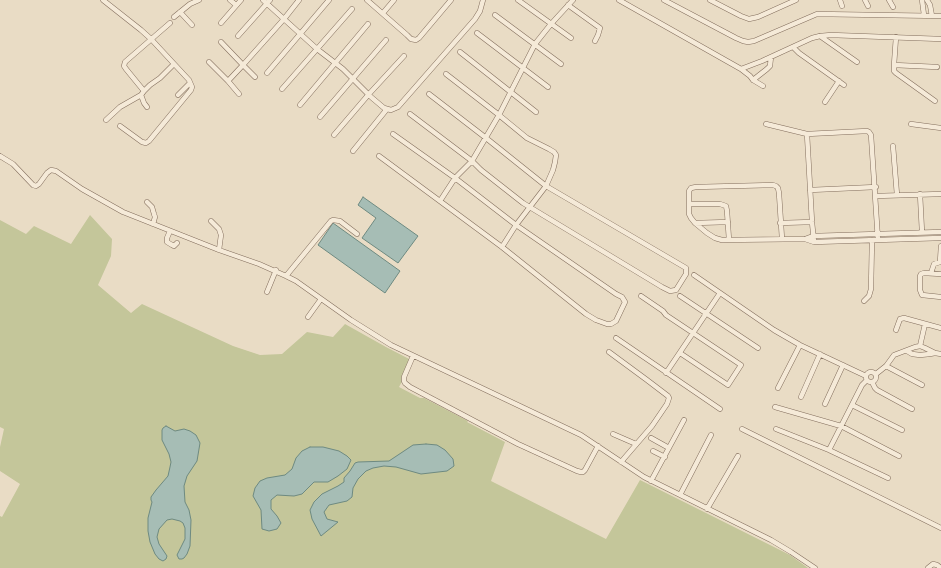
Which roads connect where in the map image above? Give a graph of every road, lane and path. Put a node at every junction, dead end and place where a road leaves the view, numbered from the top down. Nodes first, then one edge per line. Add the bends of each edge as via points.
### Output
1 (103, 0) edge
2 (199, 0) edge
3 (230, 0) edge
4 (241, 0) edge
5 (299, 0) edge
6 (329, 0) edge
7 (367, 0) edge
8 (394, 0) edge
9 (451, 0) edge
10 (482, 0) edge
11 (519, 0) edge
12 (573, 0) edge
13 (620, 0) edge
14 (664, 0) edge
15 (710, 0) edge
16 (796, 0) edge
17 (840, 0) edge
18 (865, 0) edge
19 (889, 0) edge
20 (922, 0) edge
21 (927, 0) edge
22 (267, 1) edge
23 (236, 5) junction
24 (568, 5) junction
25 (842, 6) dead end
26 (868, 6) dead end
27 (893, 7) dead end
28 (352, 9) dead end
29 (180, 12) junction
30 (383, 13) junction
31 (495, 15) dead end
32 (924, 15) junction
33 (932, 16) junction
34 (941, 16) edge
35 (174, 17) dead end
36 (284, 19) junction
37 (170, 23) dead end
38 (221, 23) dead end
39 (368, 24) dead end
40 (551, 24) junction
41 (192, 25) dead end
42 (300, 34) junction
43 (477, 34) dead end
44 (238, 36) dead end
45 (820, 36) junction
46 (896, 37) junction
47 (571, 38) dead end
48 (151, 39) junction
49 (941, 39) edge
50 (386, 40) dead end
51 (595, 41) dead end
52 (221, 42) dead end
53 (535, 44) junction
54 (793, 47) junction
55 (317, 49) junction
56 (460, 52) dead end
57 (404, 56) dead end
58 (771, 57) junction
59 (209, 62) dead end
60 (857, 62) dead end
61 (336, 63) junction
62 (174, 64) junction
63 (561, 64) dead end
64 (243, 65) junction
65 (894, 65) junction
66 (937, 67) dead end
67 (523, 68) junction
68 (741, 69) junction
69 (267, 73) dead end
70 (446, 74) dead end
71 (255, 77) dead end
72 (352, 79) junction
73 (753, 80) junction
74 (228, 81) junction
75 (839, 82) junction
76 (190, 83) junction
77 (844, 85) dead end
78 (763, 86) dead end
79 (548, 87) dead end
80 (282, 89) dead end
81 (511, 91) junction
82 (142, 93) junction
83 (240, 94) dead end
84 (369, 94) junction
85 (429, 94) dead end
86 (178, 95) dead end
87 (936, 101) dead end
88 (825, 102) dead end
89 (300, 105) dead end
90 (146, 107) dead end
91 (387, 109) junction
92 (536, 112) dead end
93 (410, 114) dead end
94 (499, 115) junction
95 (320, 117) dead end
96 (106, 120) dead end
97 (766, 124) dead end
98 (911, 124) dead end
99 (120, 126) dead end
100 (941, 128) edge
101 (393, 134) dead end
102 (807, 134) junction
103 (334, 135) dead end
104 (486, 138) junction
105 (893, 146) dead end
106 (353, 151) dead end
107 (0, 156) edge
108 (379, 156) dead end
109 (472, 161) junction
110 (455, 178) junction
111 (546, 186) junction
112 (876, 187) junction
113 (810, 190) junction
114 (920, 194) junction
115 (941, 194) edge
116 (897, 195) junction
117 (876, 196) junction
118 (440, 201) junction
119 (147, 202) dead end
120 (689, 204) junction
121 (531, 207) junction
122 (211, 221) dead end
123 (728, 222) junction
124 (812, 222) junction
125 (695, 223) junction
126 (780, 223) junction
127 (153, 224) junction
128 (516, 225) junction
129 (170, 231) junction
130 (922, 232) junction
131 (941, 232) edge
132 (357, 234) dead end
133 (878, 234) junction
134 (813, 236) junction
135 (941, 238) edge
136 (782, 239) junction
137 (805, 239) junction
138 (729, 240) junction
139 (872, 240) junction
140 (878, 240) junction
141 (814, 242) junction
142 (177, 243) dead end
143 (941, 246) edge
144 (502, 247) junction
145 (219, 250) junction
146 (940, 262) edge
147 (276, 270) junction
148 (930, 273) junction
149 (941, 274) edge
150 (694, 275) dead end
151 (286, 276) junction
152 (267, 292) dead end
153 (720, 293) junction
154 (641, 296) dead end
155 (680, 296) dead end
156 (941, 297) edge
157 (321, 299) junction
158 (864, 301) dead end
159 (707, 313) junction
160 (308, 317) dead end
161 (925, 324) junction
162 (941, 328) edge
163 (896, 330) dead end
164 (693, 333) junction
165 (616, 338) dead end
166 (800, 345) junction
167 (920, 346) junction
168 (758, 348) dead end
169 (907, 351) junction
170 (609, 352) dead end
171 (680, 353) junction
172 (935, 353) junction
173 (820, 354) junction
174 (941, 354) edge
175 (413, 356) junction
176 (843, 365) junction
177 (886, 366) junction
178 (666, 373) junction
179 (876, 374) junction
180 (866, 378) junction
181 (872, 382) junction
182 (922, 385) dead end
183 (778, 388) dead end
184 (801, 397) dead end
185 (825, 404) dead end
186 (852, 405) junction
187 (775, 407) dead end
188 (720, 409) dead end
189 (912, 409) dead end
190 (684, 420) dead end
191 (841, 426) junction
192 (742, 429) dead end
193 (776, 429) dead end
194 (902, 430) dead end
195 (613, 434) dead end
196 (711, 435) dead end
197 (651, 438) dead end
198 (636, 444) junction
199 (598, 446) junction
200 (669, 448) junction
201 (829, 450) junction
202 (653, 451) dead end
203 (738, 456) dead end
204 (899, 456) dead end
205 (665, 457) junction
206 (621, 462) junction
207 (888, 478) dead end
208 (651, 481) junction
209 (680, 495) junction
210 (707, 508) junction
211 (941, 528) edge
212 (815, 568) edge
213 (928, 568) edge
214 (941, 568) edge

1 - 48 street
2 - 29 street
3 - 23 street
4 - 23 street
5 - 36 street
6 - 42 street
7 - 30 street
8 - 30 street
9 - 30 street via 416,40 411,39
10 - 91 street via 478,15 448,50 398,107
11 - 40 street
12 - 24 street
13 - 68 street
14 - 32 street via 748,42 817,14
15 - 16 street via 749,19
17 - 25 street
18 - 26 street
19 - 27 street
20 - 32 street
21 - 33 street
22 - 36 street
22 - 44 street
23 - 38 street
24 - 40 street
24 - 51 street via 600,28
28 - 55 street
29 - 35 street
29 - 41 street
31 - 53 street
32 - 33 street
33 - 34 street
36 - 42 street
36 - 64 street
37 - 48 street
39 - 61 street
40 - 47 street
40 - 53 street
42 - 55 street
42 - 69 street
43 - 67 street
45 - 46 street
45 - 54 street
45 - 60 street
46 - 49 street
46 - 65 street
48 - 62 street
48 - 82 street via 124,64
50 - 72 street
52 - 64 street
53 - 63 street
53 - 67 street
54 - 58 street
54 - 75 street
55 - 61 street
55 - 80 street
56 - 81 street
57 - 84 street
58 - 68 street
58 - 73 street via 770,66
59 - 74 street
61 - 72 street
61 - 89 street
62 - 76 street
62 - 82 street
64 - 71 street
64 - 74 street
65 - 66 street
65 - 87 street via 896,73
67 - 79 street
67 - 81 street
68 - 73 street
70 - 94 street
72 - 84 street
72 - 95 street
73 - 78 street
74 - 83 street
75 - 77 street
75 - 88 street
76 - 86 street
76 - 99 street via 191,90 149,141 142,142
81 - 92 street
81 - 94 street
82 - 90 street
82 - 96 street
84 - 91 street
84 - 103 street
85 - 104 street
91 - 106 street
93 - 109 street
94 - 104 street
94 - 111 street via 527,138 556,155
97 - 102 street
98 - 100 street
101 - 110 street
102 - 112 street via 869,132
102 - 113 street
104 - 109 street
104 - 111 street
105 - 116 street
107 - 127 street via 13,164 33,185 39,184 51,170 56,171 116,208
108 - 118 street
109 - 110 street
109 - 121 street
110 - 118 street
110 - 128 street
111 - 121 street
111 - 121 street via 686,268 686,274 676,290 670,291 662,287
112 - 113 street
112 - 117 street
113 - 124 street
114 - 115 street
114 - 116 street
114 - 130 street
116 - 117 street
117 - 133 street
118 - 144 street
119 - 127 street via 152,207 155,217
120 - 123 street via 726,206
120 - 125 street via 689,214
120 - 126 street via 689,191 694,187 773,185 778,188
121 - 128 street
122 - 145 street via 221,235
123 - 125 street
123 - 138 street
124 - 126 street
124 - 134 street
125 - 138 street via 715,238
126 - 136 street
127 - 129 street
128 - 144 street
128 - 144 street via 622,297 625,302 616,321 607,324 591,318
129 - 142 street via 167,242 174,246
129 - 145 street
130 - 131 street
130 - 133 street
132 - 151 street via 340,221 330,221
133 - 134 street
133 - 140 street
134 - 137 street
134 - 141 street
135 - 140 street
136 - 137 street
136 - 138 street
137 - 141 street
139 - 140 street
139 - 141 street
139 - 158 street via 871,289 870,296
143 - 146 street
145 - 147 street
146 - 148 street via 934,264
147 - 151 street
147 - 152 street
148 - 149 street
148 - 156 street via 920,276 921,293
150 - 153 street
151 - 157 street
153 - 159 street
153 - 166 street
154 - 164 street
155 - 159 street
157 - 160 street
157 - 175 street via 391,345
159 - 164 street
159 - 168 street
161 - 162 street
161 - 163 street via 902,318
161 - 167 street
164 - 171 street
164 - 171 street via 741,365 728,385
165 - 178 street
166 - 173 street
166 - 183 street
167 - 169 street
167 - 172 street
169 - 172 street via 920,355
169 - 177 street via 894,354
170 - 198 street via 669,398 652,426
171 - 178 street
172 - 174 street
173 - 176 street
173 - 184 street
175 - 199 street via 580,435
175 - 199 street via 404,377 405,383 518,444 580,472 586,470
176 - 180 street
176 - 185 street
177 - 179 street
177 - 182 street
178 - 188 street
179 - 180 street via 871,372
179 - 181 street via 876,379
180 - 181 street
180 - 186 street
181 - 189 street via 877,390
186 - 191 street
186 - 194 street
187 - 191 street
190 - 200 street
191 - 201 street
191 - 204 street
192 - 211 street
193 - 201 street
195 - 198 street
196 - 209 street
197 - 200 street
198 - 206 street
199 - 206 street
200 - 205 street
201 - 207 street
202 - 205 street
203 - 210 street
205 - 208 street
206 - 208 street
208 - 209 street
209 - 210 street
210 - 212 street via 770,540
213 - 214 street via 933,564

